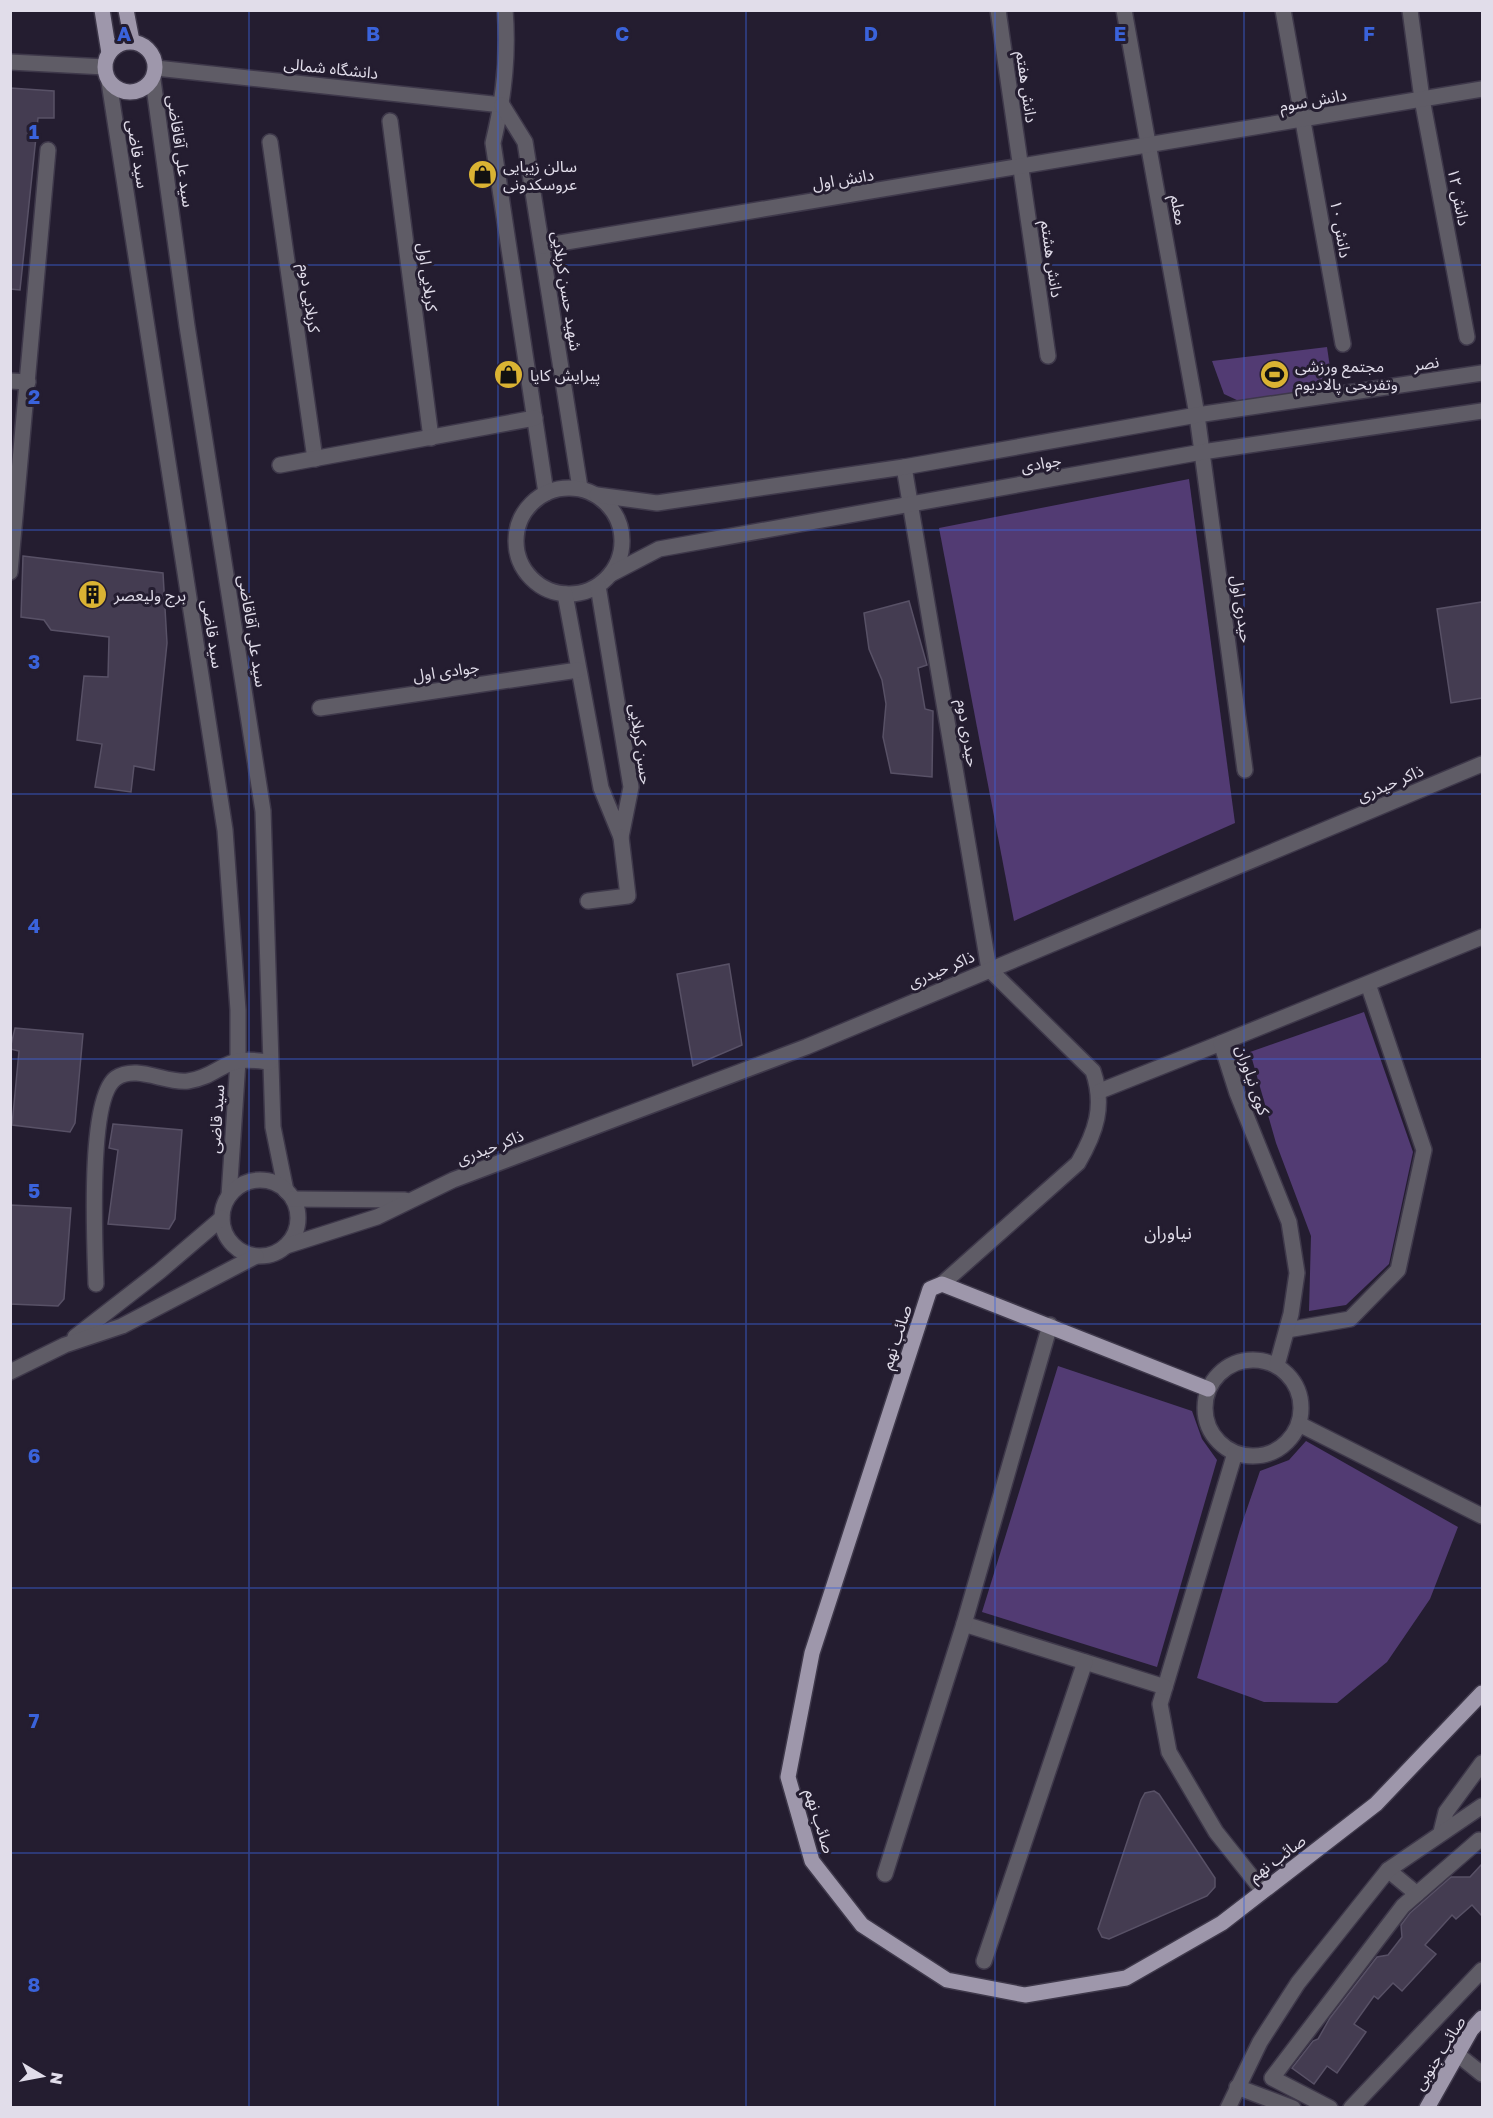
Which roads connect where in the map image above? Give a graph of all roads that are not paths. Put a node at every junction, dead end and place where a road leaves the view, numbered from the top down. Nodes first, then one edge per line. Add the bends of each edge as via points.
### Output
1 (102, 10) edge
2 (126, 10) edge
3 (505, 10) edge
4 (998, 10) edge
5 (1124, 10) edge
6 (1283, 10) edge
7 (1410, 10) edge
8 (132, 41) junction
9 (10, 62) edge
10 (108, 67) junction
11 (154, 74) junction
12 (1482, 89) edge
13 (1422, 99) junction
14 (502, 105) junction
15 (1303, 120) junction
16 (390, 121) dead end
17 (270, 142) dead end
18 (1149, 147) junction
19 (48, 150) dead end
20 (1020, 168) junction
21 (542, 246) junction
22 (1467, 336) dead end
23 (1343, 344) dead end
24 (1048, 356) dead end
25 (1482, 373) edge
26 (10, 381) edge
27 (28, 382) junction
28 (1482, 411) edge
29 (1197, 416) junction
30 (535, 418) junction
31 (430, 438) junction
32 (1202, 452) junction
33 (315, 459) junction
34 (280, 465) dead end
35 (904, 467) junction
36 (580, 488) junction
37 (546, 493) junction
38 (597, 495) junction
39 (912, 504) junction
40 (10, 572) edge
41 (611, 574) junction
42 (598, 586) junction
43 (565, 594) junction
44 (578, 670) junction
45 (320, 708) dead end
46 (1482, 764) edge
47 (1245, 770) dead end
48 (621, 837) junction
49 (588, 901) dead end
50 (1482, 937) edge
51 (989, 969) junction
52 (1368, 984) junction
53 (1221, 1043) junction
54 (238, 1061) junction
55 (270, 1062) junction
56 (1100, 1091) junction
57 (289, 1195) junction
58 (229, 1196) junction
59 (411, 1199) junction
60 (222, 1218) junction
61 (286, 1246) junction
62 (256, 1256) junction
63 (96, 1284) dead end
64 (942, 1284) junction
65 (1050, 1325) junction
66 (1287, 1330) junction
67 (65, 1345) junction
68 (1277, 1365) junction
69 (10, 1372) edge
70 (1208, 1389) junction
71 (1299, 1424) junction
72 (1235, 1453) junction
73 (1482, 1516) edge
74 (964, 1624) junction
75 (1085, 1662) junction
76 (1165, 1687) junction
77 (1482, 1693) edge
78 (1482, 1763) edge
79 (1482, 1806) edge
80 (1441, 1832) junction
81 (1479, 1840) dead end
82 (1388, 1870) junction
83 (885, 1874) dead end
84 (1263, 1891) junction
85 (1417, 1894) junction
86 (984, 1961) dead end
87 (1482, 1970) edge
88 (1482, 2018) edge
89 (1457, 2054) junction
90 (1482, 2074) edge
91 (1238, 2087) junction
92 (1228, 2108) edge
93 (1293, 2108) edge
94 (1330, 2108) edge
95 (1351, 2108) edge
96 (1426, 2108) edge

1 - 10 main road
2 - 8 main road
3 - 14 street via 508,50
4 - 20 street, دانش هفتم
5 - 18 street, معلم
6 - 15 street, دانش ۱۰
7 - 13 street, دانش ۱۲
8 - 10 main road via 119,44
8 - 11 main road via 150,50
9 - 10 street
10 - 11 main road via 126,93 146,88
10 - 54 street, سید قاضی via 225,830
11 - 14 street, دانشگاه شمالی
11 - 55 street, سید علی آقاقاضی via 187,326 263,811
12 - 13 street, دانش سوم
13 - 15 street, دانش سوم
13 - 22 street, دانش ۱۲
14 - 21 street, شهید حسن کربلایی via 525,142
14 - 30 street via 493,143
15 - 18 street, دانش سوم
15 - 23 street, دانش ۱۰
16 - 31 street, کربلایی اول
17 - 33 street, کربلایی دوم
18 - 20 street, دانش اول
18 - 29 street, معلم
19 - 27 street
20 - 21 street, دانش اول
20 - 24 street, دانش هشتم
21 - 36 street, شهید حسن کربلایی
25 - 29 street, نصر
26 - 27 street
27 - 40 street
28 - 32 street, جوادی
29 - 32 street, معلم
29 - 35 street, جوادی
30 - 31 street
30 - 37 street
31 - 33 street
32 - 39 street, جوادی
32 - 47 street, حیدری اول
33 - 34 street
35 - 38 street, جوادی via 657,503
35 - 39 street, حیدری دوم
36 - 37 street
36 - 38 street
37 - 43 street via 522,517 517,551 533,580 548,590
38 - 41 street via 619,522 620,558
39 - 41 street, جوادی via 659,549
39 - 51 street, حیدری دوم
41 - 42 street
42 - 43 street via 582,593
42 - 48 street, حسن کربلایی via 631,787
43 - 44 street
44 - 45 street, جوادی اول
44 - 48 street via 601,788
46 - 51 street, ذاکر حیدری
48 - 49 street via 628,896
50 - 52 street, کوی نیاوران
51 - 56 street via 1092,1071
51 - 59 street, ذاکر حیدری via 807,1047
52 - 53 street, کوی نیاوران
52 - 66 street via 1424,1150 1398,1270 1350,1319
53 - 56 street
53 - 66 street, کوی نیاوران via 1289,1222 1297,1272
54 - 55 street
54 - 58 street, سید قاضی
54 - 63 street via 201,1079 182,1082 143,1074 115,1078 105,1099 97,1140
55 - 57 street, سید علی آقاقاضی via 273,1127
56 - 64 street via 1093,1137 1078,1163
57 - 58 street via 269,1181 257,1180
57 - 59 street via 372,1201
57 - 61 street via 298,1218
58 - 60 street
59 - 61 street, ذاکر حیدری via 377,1217
60 - 62 street via 228,1239 245,1254
60 - 67 street
61 - 62 street via 267,1256
62 - 67 street via 122,1326
64 - 65 main road
64 - 84 main road, صائب نهم via 930,1289 812,1653 788,1777 812,1861 862,1925 947,1980 1024,1995 1126,1978 1222,1923
65 - 70 main road
65 - 74 street
66 - 68 street, کوی نیاوران
67 - 69 street
68 - 70 street via 1262,1359 1245,1359 1229,1365
68 - 71 street via 1290,1376 1298,1391 1302,1407
70 - 72 street via 1204,1404 1211,1434
71 - 72 street via 1279,1449 1250,1457
71 - 73 street
72 - 76 street
74 - 75 street
74 - 83 street
75 - 76 street
75 - 86 street
76 - 84 street via 1160,1704 1169,1752 1216,1832
77 - 84 main road, صائب نهم via 1376,1804
78 - 80 street via 1446,1812
79 - 80 street
80 - 82 street
81 - 85 street
82 - 85 street
82 - 91 street via 1298,1983 1260,2042
85 - 94 street via 1403,1906 1272,2078
87 - 95 street
88 - 89 main road, صائب جنوبی
89 - 90 street
89 - 96 main road, صائب جنوبی
91 - 92 street
91 - 93 street

